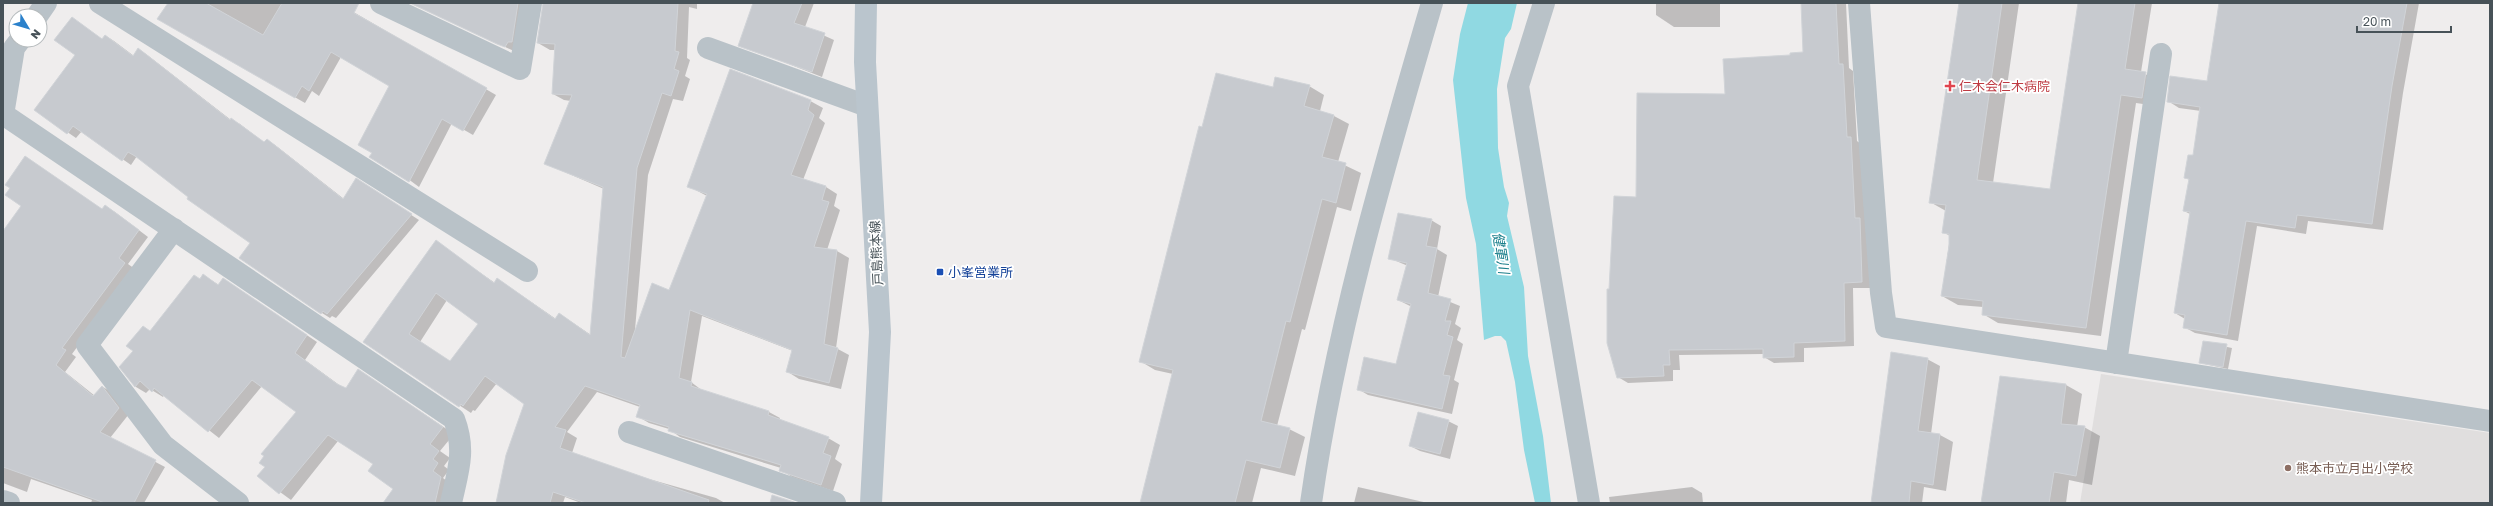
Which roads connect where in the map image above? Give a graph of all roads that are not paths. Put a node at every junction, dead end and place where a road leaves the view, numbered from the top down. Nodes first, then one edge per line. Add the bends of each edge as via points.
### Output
1 (100, 3) edge
2 (381, 3) edge
3 (531, 3) edge
4 (866, 3) edge
5 (1432, 3) edge
6 (1544, 3) edge
7 (1859, 3) edge
8 (14, 48) edge
9 (708, 48) dead end
10 (2161, 54) dead end
11 (5, 87) edge
12 (867, 106) junction
13 (3, 114) edge
14 (174, 229) junction
15 (527, 271) dead end
16 (2116, 363) junction
17 (2490, 421) edge
18 (629, 432) dead end
19 (3, 500) edge
20 (9, 503) edge
21 (238, 503) edge
22 (451, 503) edge
23 (835, 503) edge
24 (871, 503) edge
25 (1311, 503) edge
26 (1589, 503) edge

1 - 15 street
2 - 3 street via 520,69
4 - 12 main road, 戸島熊本線
5 - 25 street via 1379,184 1320,435
6 - 26 street via 1518,86
7 - 16 street via 1881,293 1886,327
8 - 11 street
9 - 12 street
10 - 16 street
11 - 13 street
12 - 24 main road, 戸島熊本線 via 880,332
13 - 14 street
14 - 21 street via 87,345 163,445
14 - 22 street via 454,419 461,436 461,458
16 - 17 street
18 - 23 street
19 - 20 street

